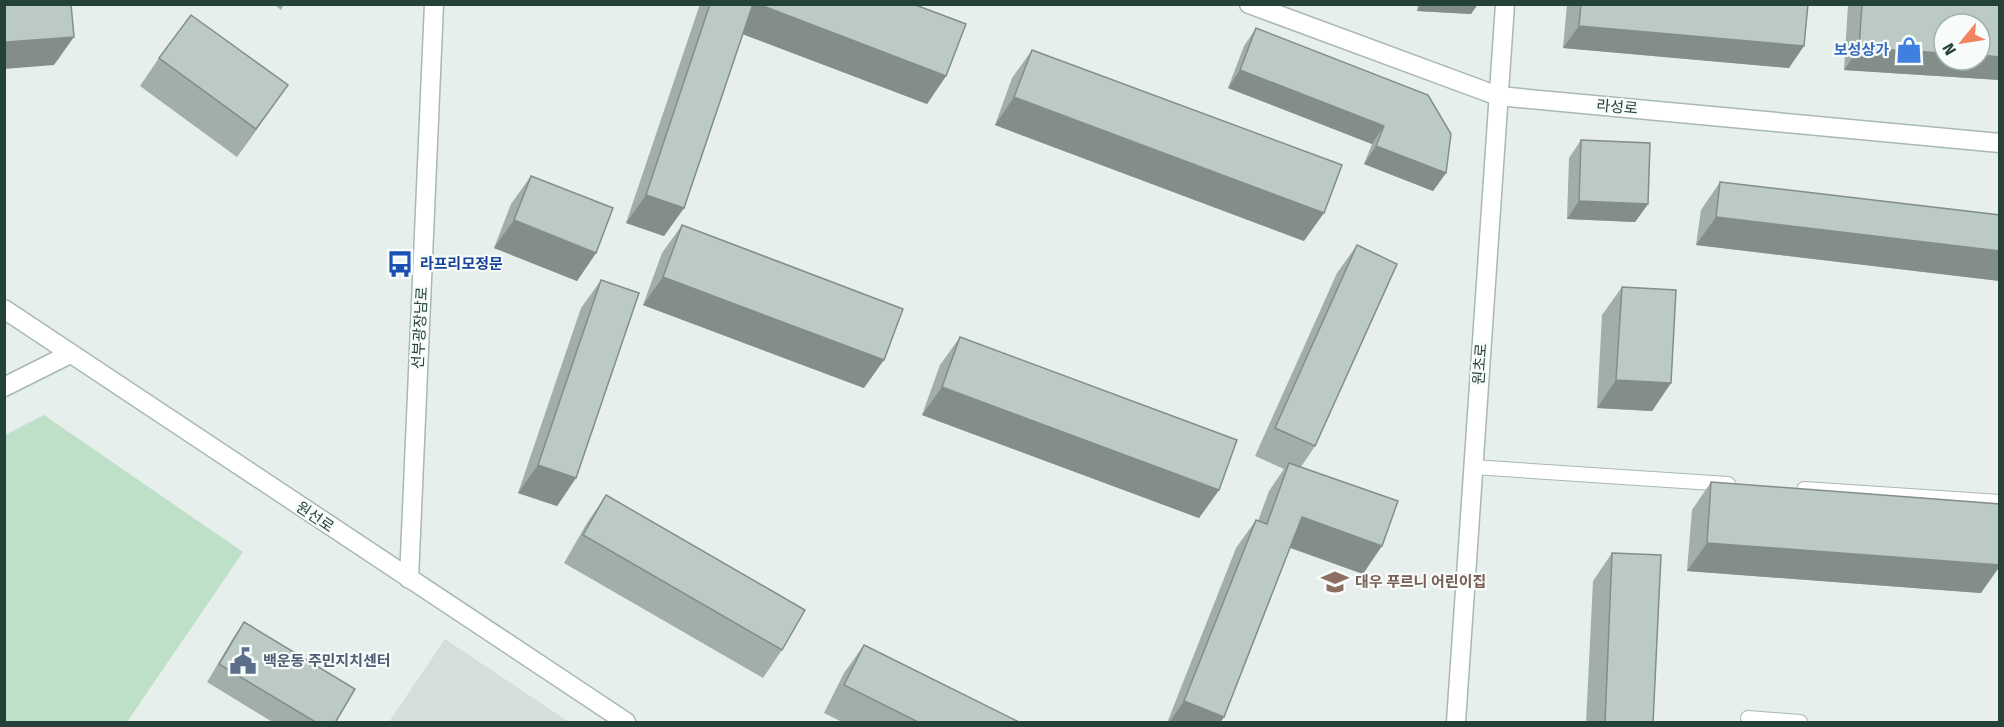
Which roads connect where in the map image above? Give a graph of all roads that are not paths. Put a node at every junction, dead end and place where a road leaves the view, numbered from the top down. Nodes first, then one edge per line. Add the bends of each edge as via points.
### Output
1 (434, 4) edge
2 (1249, 4) edge
3 (1505, 4) edge
4 (1498, 96) junction
5 (2000, 142) edge
6 (4, 309) edge
7 (70, 354) junction
8 (4, 387) edge
9 (1473, 467) junction
10 (1741, 485) edge
11 (1788, 488) edge
12 (2000, 502) edge
13 (409, 579) junction
14 (1748, 718) dead end
15 (626, 723) edge
16 (1456, 723) edge
17 (1800, 723) edge

1 - 13 street, 선부광장남로
2 - 4 street, 라성로
3 - 4 street, 원초로
4 - 5 street, 라성로
4 - 9 street, 원초로
6 - 7 street, 원선로
7 - 8 street
7 - 13 street, 원선로
9 - 10 lane
9 - 16 street, 원초로
11 - 12 lane
13 - 15 street, 원선로
14 - 17 lane

